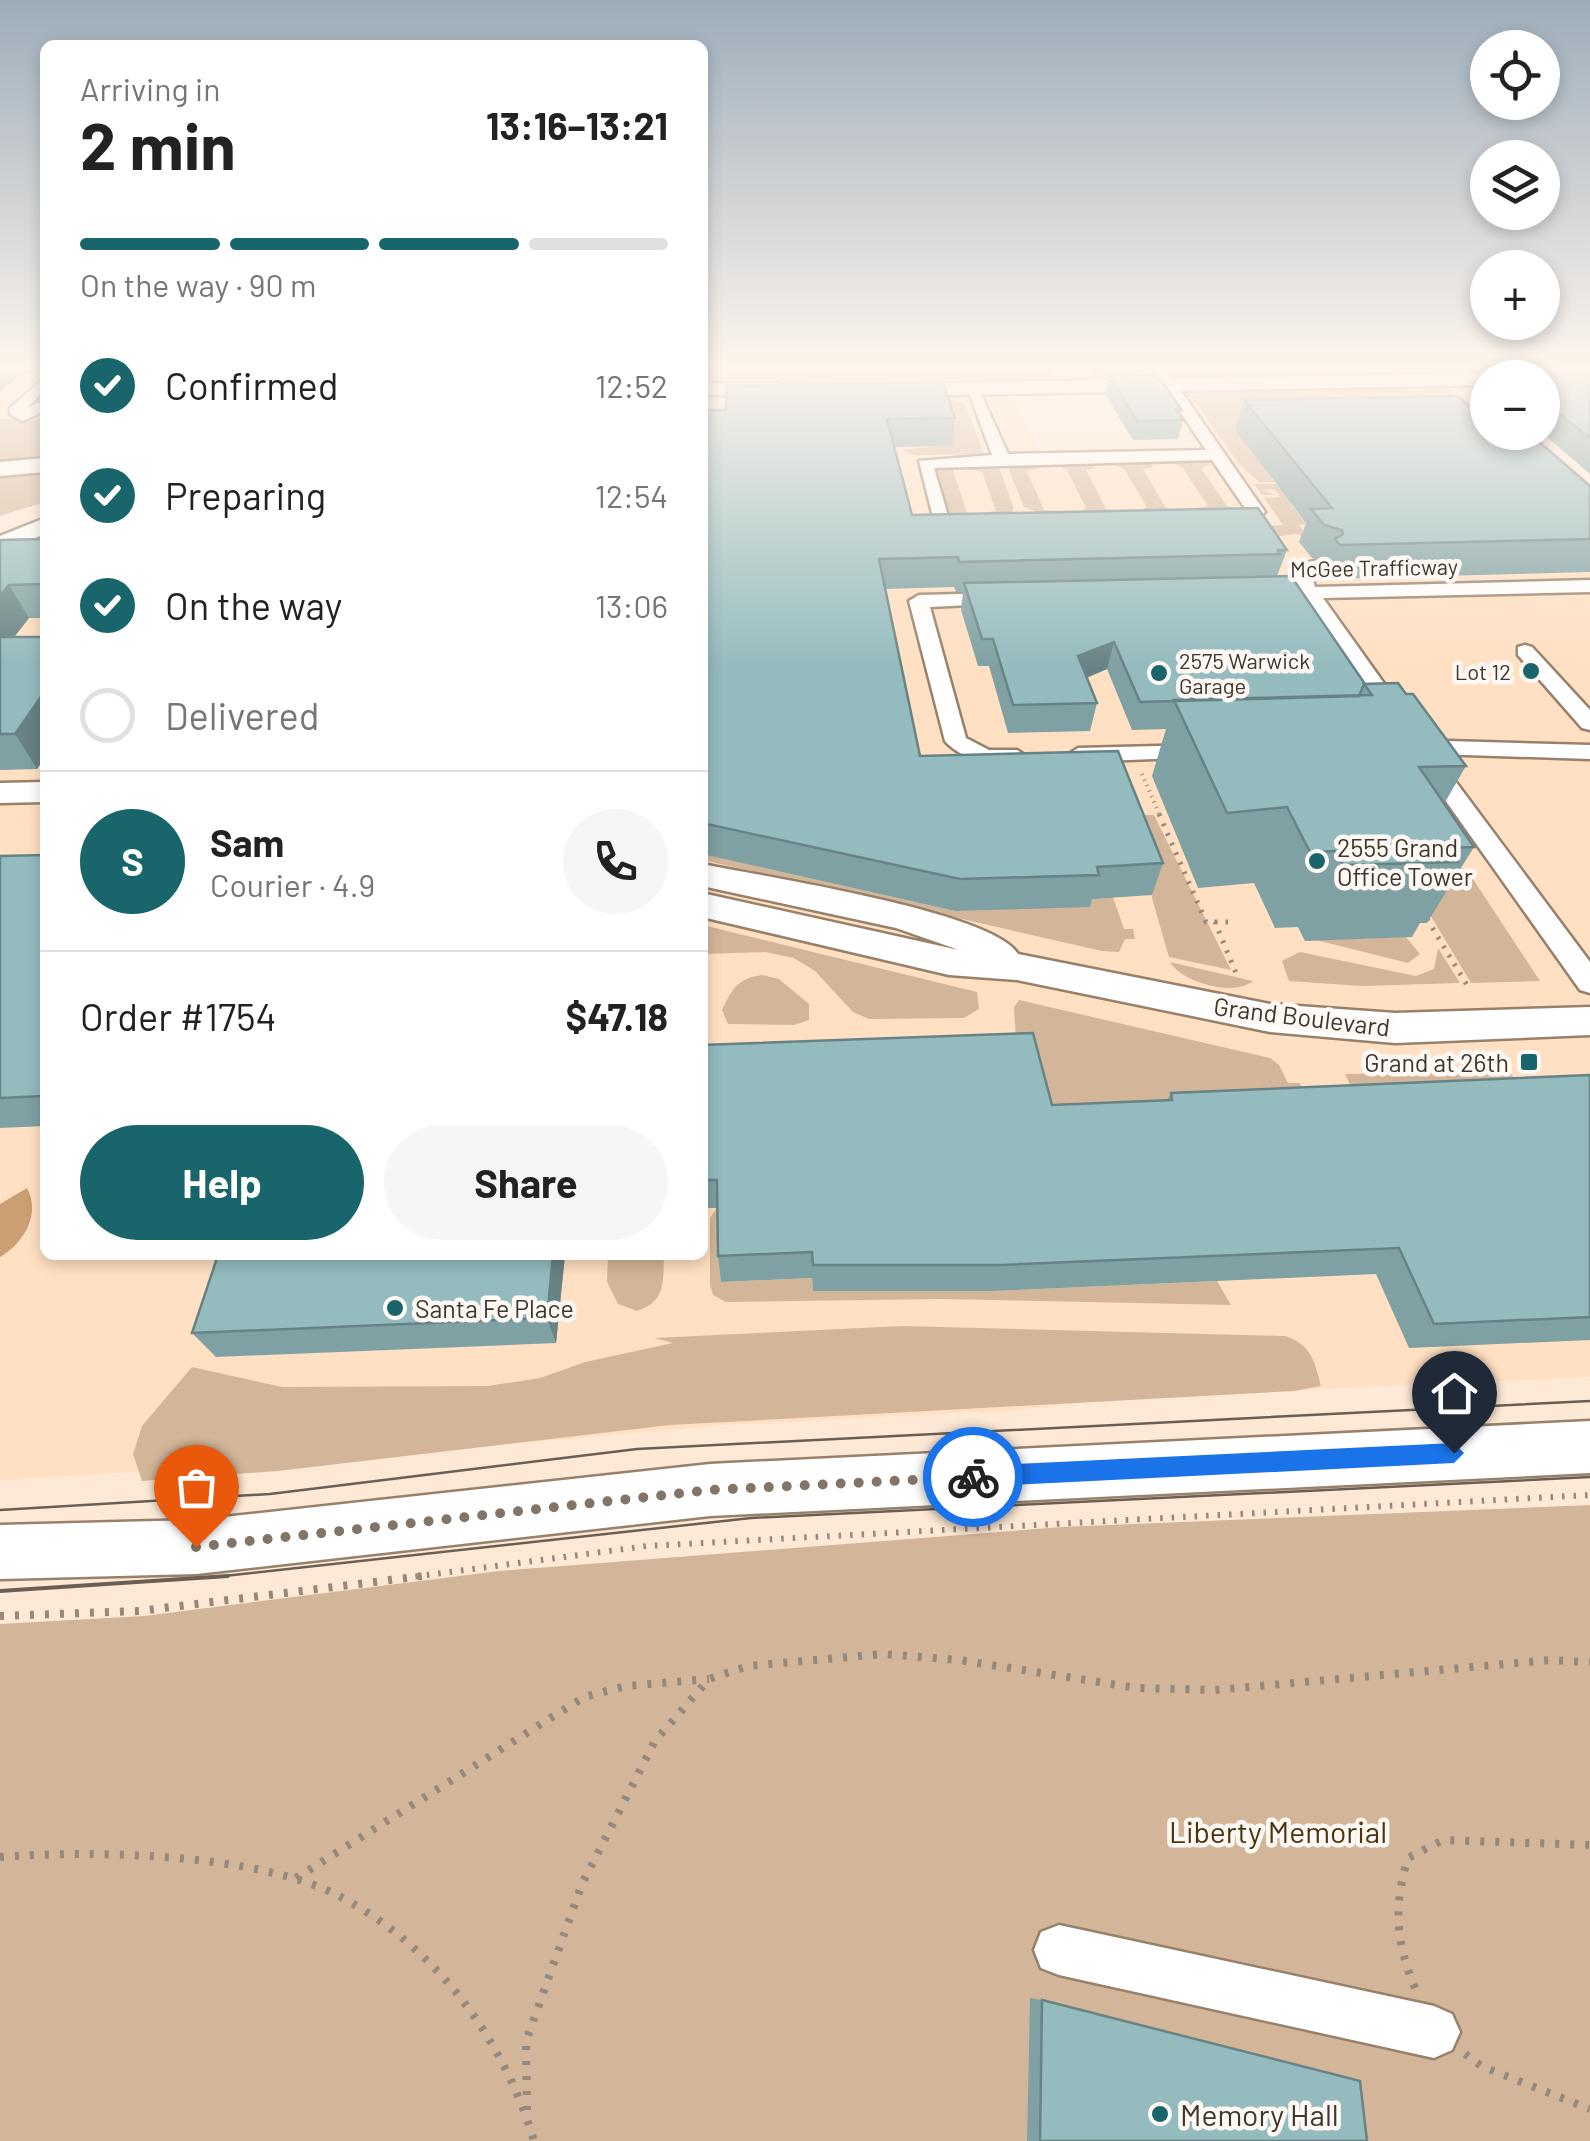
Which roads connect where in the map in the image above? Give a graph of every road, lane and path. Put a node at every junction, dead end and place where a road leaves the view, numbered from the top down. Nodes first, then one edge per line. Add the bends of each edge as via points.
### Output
1 (926, 468) edge
2 (1226, 468) edge
3 (40, 508) edge
4 (1212, 518) edge
5 (0, 520) edge
6 (994, 523) edge
7 (40, 527) edge
8 (0, 545) edge
9 (1318, 566) dead end
10 (1590, 586) edge
11 (1249, 594) edge
12 (1309, 594) junction
13 (1028, 598) edge
14 (1525, 651) dead end
15 (1590, 723) edge
16 (1418, 746) junction
17 (1391, 747) edge
18 (1213, 752) edge
19 (1590, 752) edge
20 (1143, 776) dead end
21 (40, 792) edge
22 (0, 793) edge
23 (40, 817) edge
24 (0, 818) edge
25 (1472, 872) edge
26 (1440, 874) edge
27 (708, 876) edge
28 (708, 906) edge
29 (1422, 914) edge
30 (1215, 922) junction
31 (1232, 922) dead end
32 (1017, 967) junction
33 (1236, 974) dead end
34 (1590, 983) edge
35 (1467, 985) dead end
36 (1590, 1021) edge
37 (1590, 1447) edge
38 (1590, 1495) edge
39 (0, 1552) edge
40 (0, 1616) edge
41 (1590, 1662) edge
42 (709, 1679) junction
43 (1590, 1844) edge
44 (0, 1856) edge
45 (295, 1879) junction
46 (1059, 1950) dead end
47 (1434, 2032) junction
48 (1590, 2109) edge
49 (527, 2110) junction
50 (534, 2141) edge

1 - 6 street via 941,521
2 - 4 street via 1256,512
3 - 5 main road
7 - 8 main road
9 - 12 street via 1300,574
10 - 12 street, McGee Trafficway
11 - 12 street, McGee Trafficway
12 - 16 street
13 - 18 street via 919,601 956,741 984,756
14 - 15 street
16 - 17 street
16 - 19 street
16 - 34 street
20 - 30 path via 1206,922
21 - 22 main road
23 - 24 main road
25 - 26 path
27 - 32 main road, Grand Boulevard via 966,938
28 - 32 main road, Grand Boulevard via 948,962
29 - 35 path
30 - 31 path
30 - 33 path
32 - 36 main road, Grand Boulevard via 1270,1018 1395,1028
37 - 39 main road via 710,1490 196,1547
38 - 40 path via 646,1546 207,1604
41 - 42 path via 1215,1690 1137,1688 884,1654 748,1666
42 - 45 path via 584,1696
42 - 49 path via 655,1741 582,1884 526,2041
43 - 47 path via 1442,1840 1408,1858 1395,1891 1394,1924
44 - 45 path via 138,1856
45 - 49 path via 338,1896 406,1944 465,2000
46 - 47 street
47 - 48 path via 1480,2066
49 - 50 path

